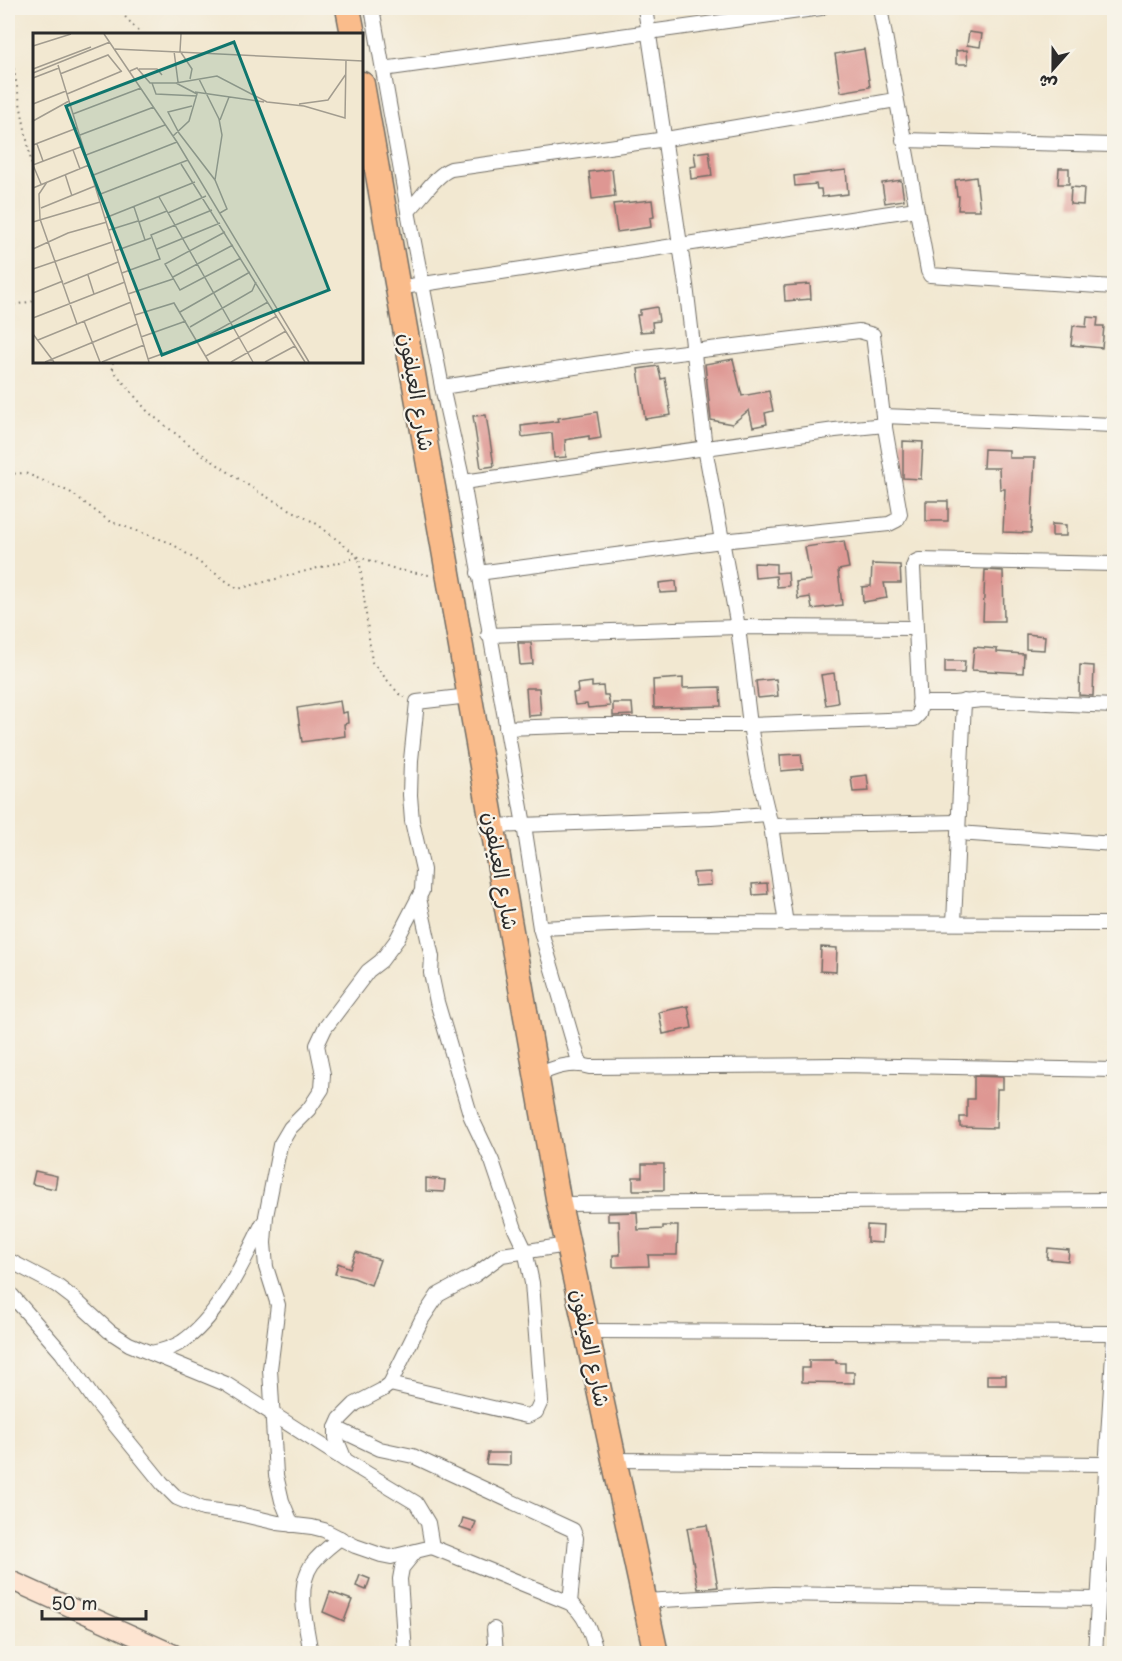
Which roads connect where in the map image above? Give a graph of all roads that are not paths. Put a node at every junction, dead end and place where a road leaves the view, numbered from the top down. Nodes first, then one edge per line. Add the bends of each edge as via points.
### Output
1 (348, 8) edge
2 (372, 8) edge
3 (645, 8) edge
4 (821, 8) edge
5 (880, 8) edge
6 (648, 30) junction
7 (353, 33) edge
8 (383, 69) junction
9 (363, 90) edge
10 (896, 100) junction
11 (666, 139) junction
12 (903, 140) junction
13 (1114, 146) edge
14 (916, 209) junction
15 (408, 211) junction
16 (680, 244) junction
17 (422, 284) junction
18 (1114, 286) edge
19 (397, 288) junction
20 (694, 352) junction
21 (441, 387) junction
22 (884, 421) junction
23 (1114, 425) edge
24 (705, 448) junction
25 (463, 482) junction
26 (722, 541) junction
27 (1114, 564) edge
28 (478, 573) junction
29 (738, 627) junction
30 (915, 628) junction
31 (488, 635) junction
32 (469, 696) junction
33 (964, 701) junction
34 (919, 703) junction
35 (1114, 706) edge
36 (750, 725) junction
37 (506, 728) junction
38 (770, 820) junction
39 (524, 825) junction
40 (492, 826) junction
41 (958, 828) junction
42 (1114, 844) edge
43 (420, 898) junction
44 (954, 923) junction
45 (786, 924) junction
46 (1114, 924) edge
47 (540, 928) junction
48 (582, 1065) junction
49 (1114, 1070) edge
50 (535, 1076) junction
51 (1114, 1200) edge
52 (559, 1204) junction
53 (266, 1216) junction
54 (567, 1245) junction
55 (525, 1250) junction
56 (8, 1260) edge
57 (8, 1291) edge
58 (585, 1331) junction
59 (1114, 1333) edge
60 (1114, 1337) edge
61 (149, 1354) junction
62 (390, 1384) junction
63 (1113, 1389) edge
64 (273, 1415) junction
65 (336, 1428) junction
66 (345, 1460) junction
67 (614, 1460) junction
68 (1107, 1464) junction
69 (1110, 1509) edge
70 (292, 1525) junction
71 (340, 1538) junction
72 (432, 1547) junction
73 (415, 1552) junction
74 (8, 1579) edge
75 (1098, 1599) junction
76 (644, 1601) junction
77 (570, 1603) junction
78 (494, 1629) dead end
79 (174, 1653) edge
80 (311, 1653) edge
81 (405, 1653) edge
82 (496, 1653) edge
83 (597, 1653) edge
84 (656, 1653) edge
85 (1095, 1653) edge

1 - 7 highway
2 - 8 street
3 - 6 street
4 - 6 street
5 - 10 street
6 - 8 street
6 - 11 street
8 - 15 street
9 - 19 highway, شارع العيلفون
10 - 11 street
10 - 12 street
11 - 15 street via 451,169 442,173
11 - 16 street
12 - 13 street
12 - 14 street
14 - 16 street
14 - 18 street via 930,275
15 - 17 street
16 - 17 street
16 - 20 street
17 - 19 street
17 - 21 street
19 - 32 highway, شارع العيلفون
20 - 21 street
20 - 22 street via 867,332 873,335
20 - 24 street
21 - 25 street
22 - 23 street
22 - 24 street
22 - 26 street via 900,514 897,520 890,524
24 - 25 street
24 - 26 street
25 - 28 street
26 - 28 street
26 - 29 street
27 - 30 street via 919,560 913,567
28 - 31 street
29 - 30 street
29 - 31 street
29 - 36 street
30 - 34 street
31 - 37 street
32 - 40 highway, شارع العيلفون
32 - 43 street via 417,702 410,795 423,870
33 - 34 street
33 - 35 street
33 - 41 street
34 - 36 street via 919,714 914,719
36 - 37 street
36 - 38 street
37 - 39 street
38 - 39 street via 711,818
38 - 41 street
38 - 45 street
39 - 40 street
39 - 47 street
40 - 50 highway, شارع العيلفون
41 - 42 street
41 - 44 street
43 - 53 street via 386,954 368,971 317,1045 322,1089 280,1145
43 - 55 street via 436,1002 471,1116
44 - 45 street
44 - 46 street
45 - 47 street via 658,923
47 - 48 street
48 - 49 street
48 - 50 street via 560,1066
50 - 52 highway, شارع العيلفون
51 - 52 street
52 - 54 highway, شارع العيلفون
53 - 61 street via 238,1272 206,1321 181,1343
53 - 64 street via 266,1267 278,1305 270,1369
54 - 55 street
54 - 58 highway, شارع العيلفون
55 - 62 street via 502,1255 438,1296 422,1319
55 - 62 street via 532,1283 541,1390 536,1412 527,1416 515,1414
56 - 61 street via 56,1285 109,1331
57 - 70 street via 177,1498 203,1509
58 - 59 street
58 - 67 highway, شارع العيلفون
60 - 63 street
61 - 64 street via 226,1384
62 - 65 street via 346,1412
63 - 68 street
64 - 66 street
64 - 70 street via 276,1475
65 - 66 street
65 - 77 street via 380,1449 413,1456 573,1530 576,1538
66 - 72 street via 416,1503 428,1523
67 - 68 street
67 - 76 highway, شارع العيلفون
68 - 69 street
69 - 75 street
70 - 71 street via 312,1527
71 - 73 street via 391,1557
71 - 80 street via 317,1558 307,1574 304,1606
72 - 73 street
72 - 77 street
73 - 81 street via 402,1568 400,1579
74 - 79 street
75 - 76 street via 774,1594
75 - 85 street
76 - 84 highway, شارع العيلفون
77 - 83 street via 586,1620
78 - 82 street

